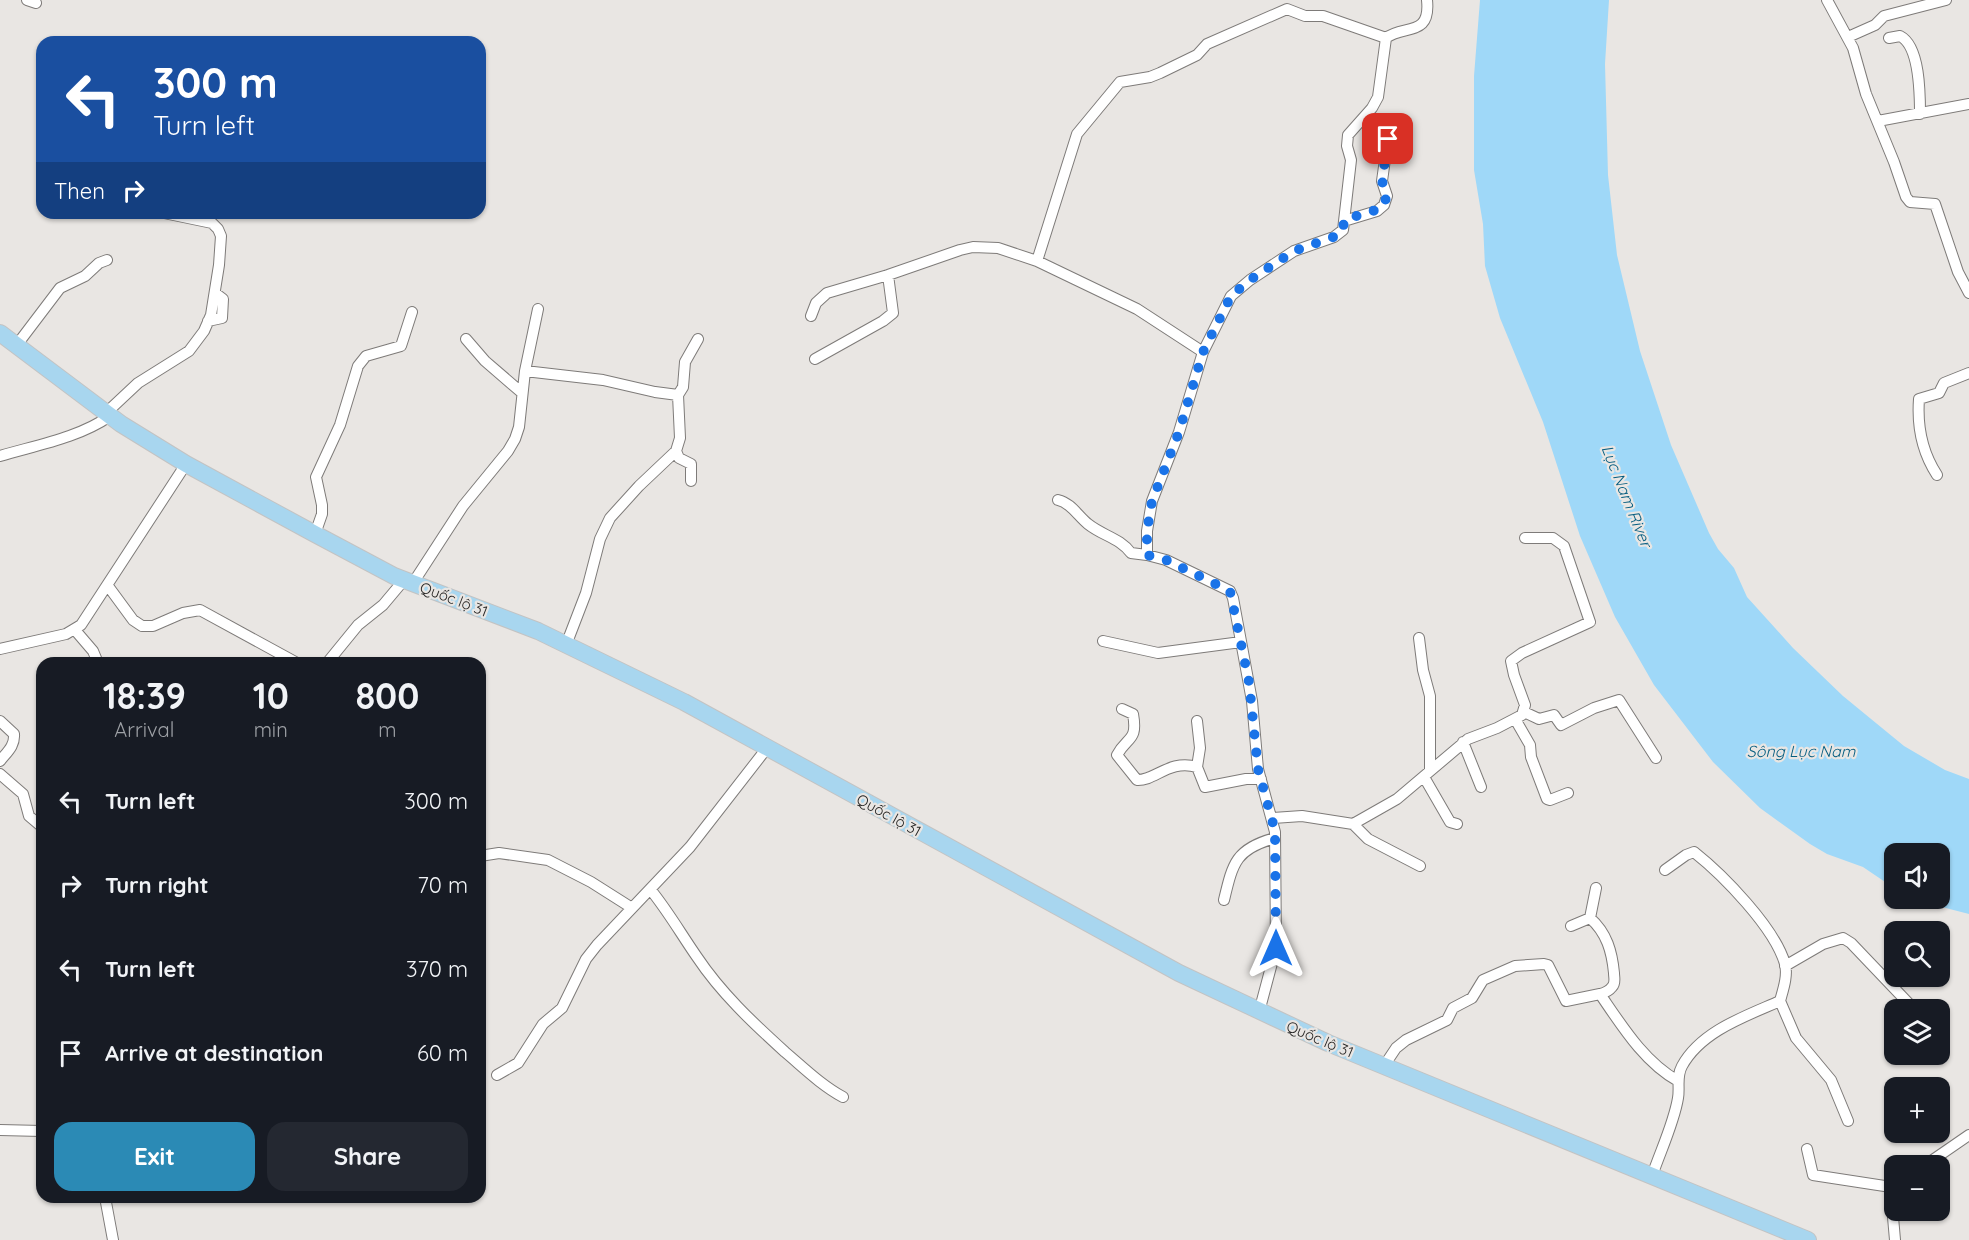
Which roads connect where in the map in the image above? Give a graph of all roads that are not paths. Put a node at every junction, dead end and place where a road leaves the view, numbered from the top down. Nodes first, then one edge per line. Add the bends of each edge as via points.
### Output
1 (1427, 0) edge
2 (1827, 0) edge
3 (1946, 0) edge
4 (1848, 37) junction
5 (1386, 38) junction
6 (1889, 38) dead end
7 (1969, 104) edge
8 (1920, 114) junction
9 (1878, 121) junction
10 (1390, 123) dead end
11 (193, 219) edge
12 (1344, 220) junction
13 (107, 260) dead end
14 (1037, 261) junction
15 (888, 275) junction
16 (1969, 293) edge
17 (538, 309) dead end
18 (412, 312) dead end
19 (812, 316) dead end
20 (0, 333) edge
21 (466, 339) dead end
22 (698, 339) dead end
23 (16, 346) junction
24 (1203, 352) junction
25 (814, 359) dead end
26 (525, 371) junction
27 (1969, 373) edge
28 (521, 392) junction
29 (678, 395) junction
30 (108, 414) junction
31 (676, 451) junction
32 (0, 456) edge
33 (186, 464) junction
34 (1937, 476) dead end
35 (691, 481) dead end
36 (1058, 500) dead end
37 (315, 534) junction
38 (1525, 538) dead end
39 (1147, 555) junction
40 (408, 582) junction
41 (108, 586) junction
42 (75, 630) junction
43 (1419, 638) dead end
44 (1103, 641) dead end
45 (1241, 642) junction
46 (566, 645) junction
47 (0, 649) edge
48 (96, 657) edge
49 (286, 657) edge
50 (332, 657) edge
51 (1122, 709) dead end
52 (1520, 715) junction
53 (0, 721) edge
54 (1197, 721) dead end
55 (1463, 742) junction
56 (767, 748) junction
57 (1656, 758) dead end
58 (0, 760) edge
59 (1197, 767) junction
60 (0, 774) edge
61 (1427, 774) junction
62 (1261, 779) junction
63 (1481, 787) dead end
64 (1568, 793) dead end
65 (1273, 818) junction
66 (36, 822) edge
67 (1353, 824) junction
68 (1457, 824) dead end
69 (1275, 838) junction
70 (486, 855) edge
71 (1420, 866) dead end
72 (1665, 870) dead end
73 (1596, 888) dead end
74 (650, 889) junction
75 (1224, 900) dead end
76 (632, 908) junction
77 (1590, 918) junction
78 (1571, 926) dead end
79 (1785, 966) junction
80 (1600, 994) junction
81 (1904, 999) edge
82 (1780, 1001) junction
83 (1259, 1012) junction
84 (1384, 1066) junction
85 (497, 1075) dead end
86 (1678, 1081) junction
87 (843, 1097) dead end
88 (1848, 1121) dead end
89 (0, 1130) edge
90 (36, 1131) edge
91 (1969, 1135) edge
92 (1807, 1149) dead end
93 (1940, 1155) edge
94 (1652, 1176) junction
95 (1884, 1185) edge
96 (106, 1203) edge
97 (1894, 1221) edge
98 (113, 1240) edge
99 (1808, 1240) edge
100 (1895, 1240) edge

1 - 5 street via 1427,15 1420,24 1409,32
2 - 4 street
3 - 4 street via 1884,16 1875,25
4 - 9 street
5 - 12 street via 1378,97 1348,135 1351,160
5 - 14 street via 1323,16 1305,16 1287,9 1207,44 1197,55 1160,73 1120,82 1077,134
6 - 8 street via 1900,36 1916,63
7 - 8 street
8 - 9 street
9 - 16 street via 1906,197 1910,202 1935,204
10 - 12 street via 1382,181 1387,196 1384,205 1377,211
11 - 30 street via 212,223 221,236 208,321 189,351 138,383
12 - 24 street via 1339,235 1294,251 1236,290
13 - 23 street via 60,288
14 - 15 street via 1006,249 973,247
14 - 24 street via 1137,309
15 - 19 street via 822,296
15 - 25 street via 893,313
17 - 26 street
18 - 37 street via 401,346 366,356 358,366 340,425 316,477 322,514
20 - 23 highway, Quốc lộ 31
21 - 28 street
22 - 29 street via 685,362 683,387
23 - 30 highway, Quốc lộ 31
24 - 39 street via 1179,432 1152,501
26 - 28 street
26 - 29 street via 603,380
27 - 34 street via 1947,381 1935,395 1919,399 1922,442
28 - 40 street via 519,427 508,451
29 - 31 street via 680,438
30 - 32 street via 97,424 70,435
30 - 33 highway, Quốc lộ 31
31 - 35 street via 679,458 691,464
31 - 46 street via 610,518
33 - 37 highway, Quốc lộ 31
33 - 41 street
36 - 39 street via 1089,525 1124,544 1131,553
37 - 40 highway, Quốc lộ 31
38 - 52 street via 1553,538 1564,546 1590,622 1511,661 1526,705
39 - 45 street via 1230,591
40 - 46 highway, Quốc lộ 31
40 - 50 street via 358,625
41 - 42 street
41 - 49 street via 142,626 200,610
42 - 47 street
42 - 48 street
43 - 61 street via 1430,696
44 - 45 street via 1158,653
45 - 62 street
46 - 56 highway, Quốc lộ 31 via 684,702
51 - 59 street via 1132,714 1134,731 1117,755 1137,780 1185,764
52 - 55 street
52 - 57 street via 1554,715 1561,725 1619,700
52 - 64 street via 1547,799
53 - 58 street via 15,740
54 - 59 street
55 - 61 street
55 - 63 street
56 - 74 street via 690,847
56 - 83 highway, Quốc lộ 31 via 1179,974
59 - 62 street via 1205,787
60 - 66 street via 23,795 29,816
61 - 67 street via 1397,799
61 - 68 street via 1446,816
62 - 65 street
65 - 67 street via 1302,816
65 - 69 street
67 - 71 street via 1368,839
69 - 75 street via 1244,851
69 - 83 street via 1276,948
70 - 76 street via 499,853 549,860
72 - 79 street via 1694,852 1742,898 1771,938
73 - 77 street
74 - 76 street
74 - 87 street via 697,958 743,1012 810,1074
76 - 85 street via 586,959 562,1008 543,1024 518,1063
77 - 78 street
77 - 80 street via 1603,935 1614,962 1613,987
79 - 81 street via 1823,944 1843,938
79 - 82 street
80 - 84 street via 1566,1001 1546,964 1515,966 1483,980 1472,998 1453,1008 1447,1020 1406,1040
80 - 86 street via 1647,1057
82 - 86 street via 1733,1022 1705,1041 1683,1063
82 - 88 street via 1796,1038 1831,1080
83 - 84 highway, Quốc lộ 31
84 - 94 highway, Quốc lộ 31
86 - 94 street via 1677,1101
89 - 90 street
91 - 93 street
92 - 95 street via 1813,1174
94 - 99 highway, Quốc lộ 31
96 - 98 street
97 - 100 street

